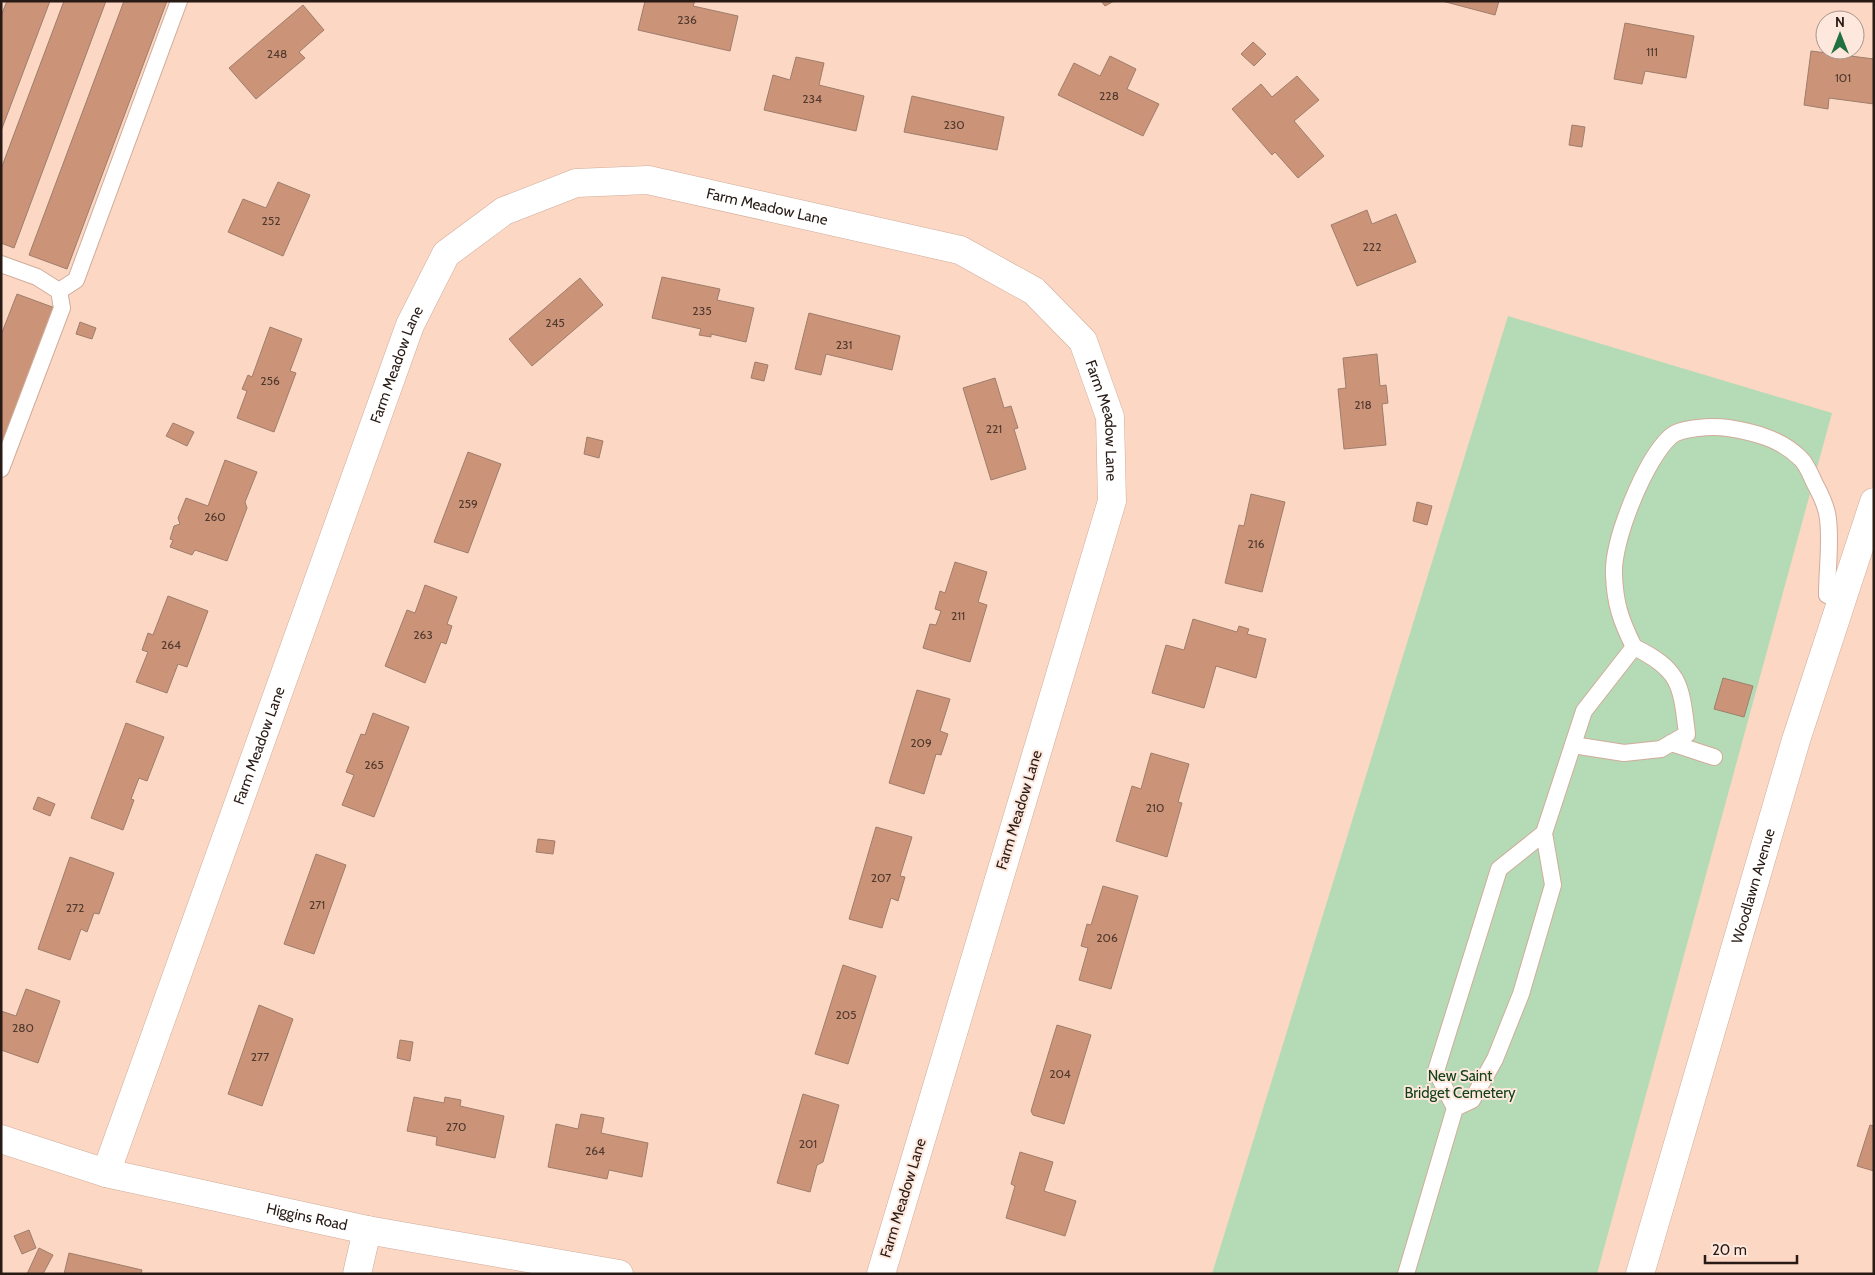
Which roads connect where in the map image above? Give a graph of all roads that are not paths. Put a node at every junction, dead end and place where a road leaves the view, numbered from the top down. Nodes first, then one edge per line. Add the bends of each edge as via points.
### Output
1 (179, 1) edge
2 (1, 264) edge
3 (59, 291) junction
4 (1, 468) edge
5 (1874, 502) edge
6 (1842, 601) junction
7 (1634, 647) junction
8 (1671, 743) junction
9 (1573, 745) junction
10 (1714, 757) dead end
11 (1544, 833) junction
12 (1455, 1108) junction
13 (1, 1139) edge
14 (106, 1174) junction
15 (367, 1230) junction
16 (357, 1274) edge
17 (619, 1274) edge
18 (880, 1274) edge
19 (1406, 1274) edge
20 (1640, 1274) edge

1 - 3 lane via 76,280
2 - 3 lane via 37,277
3 - 4 lane via 62,308
5 - 6 street, Woodlawn Avenue
6 - 7 lane via 1827,595 1828,519 1822,498 1802,459 1782,444 1758,433 1700,427 1671,436 1652,460 1623,526 1614,573 1619,616
6 - 20 street, Woodlawn Avenue via 1796,740
7 - 8 lane via 1658,658 1675,677 1683,704 1686,734
7 - 9 lane via 1584,711
8 - 9 lane via 1661,749 1624,753
8 - 10 lane
9 - 11 lane
11 - 12 lane via 1553,885 1521,994 1495,1059 1472,1100
11 - 12 lane via 1499,869 1436,1071
12 - 19 lane
13 - 14 street, Higgins Road
14 - 15 street, Higgins Road
14 - 18 street, Farm Meadow Lane via 410,326 446,254 504,211 576,183 648,180 960,250 1034,290 1083,341 1110,417 1112,501
15 - 16 street
15 - 17 street, Higgins Road

